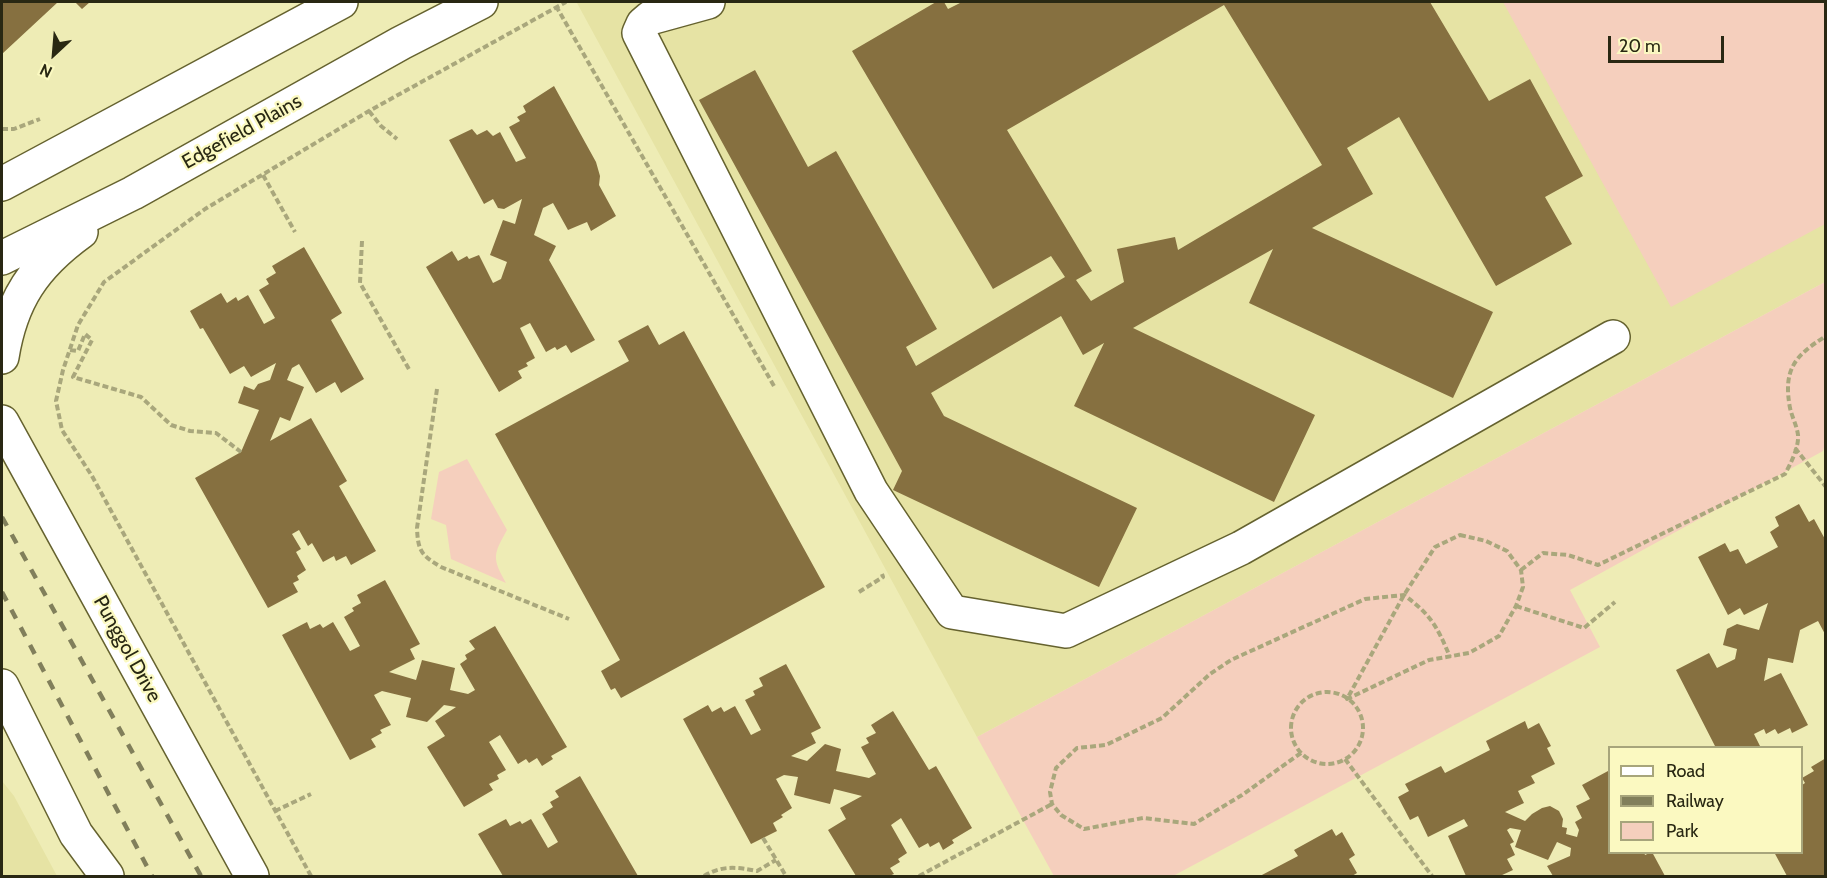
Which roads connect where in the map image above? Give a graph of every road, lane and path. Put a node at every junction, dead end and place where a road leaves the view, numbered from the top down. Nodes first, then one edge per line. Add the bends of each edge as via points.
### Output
1 (341, 2) edge
2 (480, 2) edge
3 (566, 2) edge
4 (708, 2) edge
5 (556, 6) junction
6 (369, 111) junction
7 (397, 139) dead end
8 (264, 174) junction
9 (8, 176) edge
10 (133, 193) junction
11 (295, 232) dead end
12 (362, 241) dead end
13 (2, 258) edge
14 (1826, 336) edge
15 (1613, 337) dead end
16 (70, 350) junction
17 (2, 357) edge
18 (411, 371) dead end
19 (437, 389) dead end
20 (776, 390) dead end
21 (2, 422) edge
22 (1796, 448) junction
23 (242, 452) dead end
24 (1826, 487) edge
25 (877, 567) dead end
26 (1521, 570) junction
27 (859, 592) dead end
28 (1404, 595) junction
29 (1615, 602) dead end
30 (1516, 606) junction
31 (569, 619) dead end
32 (1450, 657) junction
33 (2, 686) edge
34 (1347, 699) junction
35 (1301, 753) junction
36 (1345, 759) junction
37 (311, 794) dead end
38 (1052, 804) junction
39 (275, 811) junction
40 (764, 838) dead end
41 (776, 860) junction
42 (107, 876) edge
43 (252, 876) edge
44 (311, 876) edge
45 (704, 876) edge
46 (786, 876) edge
47 (919, 876) edge
48 (1431, 876) edge

1 - 9 street
2 - 10 street, Edgefield Plains
3 - 5 path
4 - 15 street via 650,18 639,33 871,491 952,612 1066,631 1241,548
5 - 6 path
5 - 20 path
6 - 7 path
6 - 8 path
8 - 11 path
8 - 16 path via 205,209 104,282 78,325
10 - 13 street, Edgefield Plains
10 - 17 street via 59,248 28,283 6,330
12 - 18 path via 360,283
14 - 22 path via 1807,348 1790,369 1788,389 1798,436
16 - 23 path via 78,351 85,334 92,340 73,376 141,397 171,424 190,431 216,433
16 - 39 path via 56,401 62,430 92,476
19 - 31 path via 417,528 418,547 441,567
21 - 43 street, Punggol Drive
22 - 24 path
22 - 26 path via 1785,474 1598,565 1568,555 1543,553
25 - 27 path via 883,577
26 - 28 path via 1507,551 1486,541 1460,536 1435,547
26 - 30 path via 1523,587
28 - 32 path via 1435,623
28 - 34 path
28 - 38 path via 1365,599 1231,660 1162,718 1106,745 1077,748 1056,768 1050,792
29 - 30 path via 1584,628
30 - 32 path via 1499,636 1469,653
32 - 34 path via 1429,660
33 - 42 street via 76,834
34 - 35 path via 1336,694 1313,695 1296,709 1291,732
34 - 36 path via 1359,713 1362,730 1360,742
35 - 36 path via 1322,764
35 - 38 path via 1194,824 1143,818 1084,829 1061,815
36 - 48 path
37 - 39 path
38 - 47 path
39 - 44 path
40 - 41 path
41 - 45 path via 757,871 738,867 716,869
41 - 46 path

